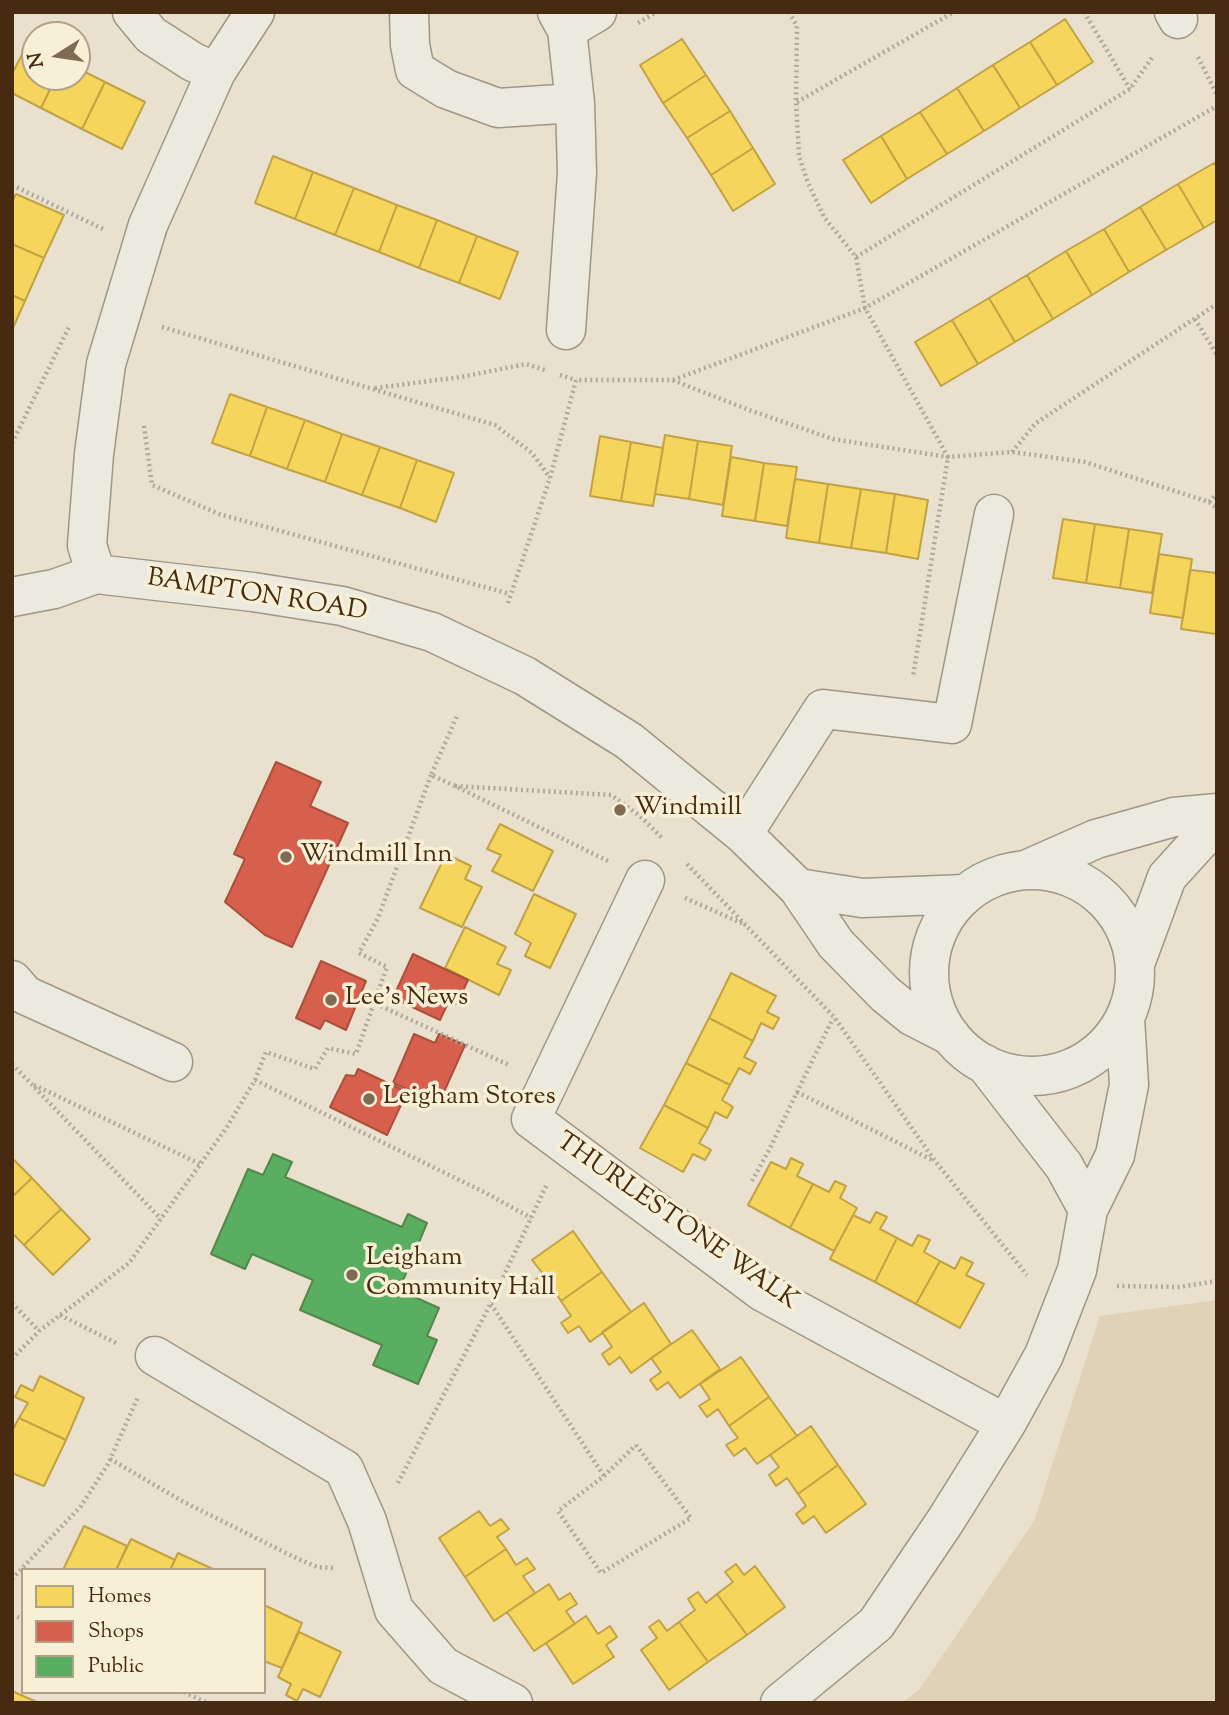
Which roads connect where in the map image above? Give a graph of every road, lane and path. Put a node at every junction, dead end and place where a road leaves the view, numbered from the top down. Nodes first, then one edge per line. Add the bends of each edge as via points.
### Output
1 (132, 12) edge
2 (255, 12) edge
3 (409, 12) edge
4 (789, 12) edge
5 (954, 12) edge
6 (1084, 12) edge
7 (1176, 16) edge
8 (574, 18) edge
9 (216, 72) junction
10 (1130, 89) junction
11 (1217, 95) edge
12 (796, 102) junction
13 (575, 103) junction
14 (1217, 106) edge
15 (12, 185) edge
16 (141, 248) junction
17 (856, 257) junction
18 (1217, 304) edge
19 (865, 308) junction
20 (121, 315) junction
21 (1195, 318) junction
22 (72, 320) dead end
23 (566, 330) dead end
24 (1217, 355) edge
25 (548, 372) dead end
26 (558, 374) dead end
27 (576, 380) junction
28 (672, 380) junction
29 (371, 388) junction
30 (143, 418) dead end
31 (12, 443) edge
32 (1012, 452) junction
33 (948, 457) junction
34 (550, 478) junction
35 (1217, 494) edge
36 (1209, 502) junction
37 (1217, 508) edge
38 (994, 514) dead end
39 (96, 574) junction
40 (510, 594) junction
41 (12, 597) edge
42 (508, 603) dead end
43 (457, 716) dead end
44 (906, 719) junction
45 (431, 775) junction
46 (455, 786) junction
47 (1217, 813) edge
48 (1217, 822) edge
49 (743, 834) junction
50 (668, 844) dead end
51 (686, 863) dead end
52 (1028, 869) junction
53 (645, 880) junction
54 (798, 888) junction
55 (966, 894) junction
56 (747, 925) junction
57 (1135, 964) junction
58 (12, 980) edge
59 (373, 1003) junction
60 (834, 1017) junction
61 (1125, 1018) junction
62 (951, 1036) junction
63 (463, 1044) dead end
64 (173, 1062) dead end
65 (12, 1064) edge
66 (985, 1064) junction
67 (255, 1080) junction
68 (31, 1083) junction
69 (797, 1092) junction
70 (565, 1145) junction
71 (934, 1161) junction
72 (201, 1164) junction
73 (751, 1181) dead end
74 (1088, 1210) junction
75 (531, 1218) junction
76 (160, 1219) junction
77 (1217, 1281) edge
78 (1071, 1284) junction
79 (12, 1303) edge
80 (491, 1303) junction
81 (60, 1315) junction
82 (39, 1331) junction
83 (155, 1356) junction
84 (12, 1359) edge
85 (1006, 1424) junction
86 (110, 1459) junction
87 (604, 1476) junction
88 (375, 1547) junction
89 (22, 1568) edge
90 (197, 1701) edge
91 (207, 1703) edge
92 (513, 1703) edge
93 (780, 1703) edge

1 - 9 street via 151,36
2 - 9 street
3 - 13 street via 415,70 446,89 498,108
4 - 12 path via 797,26
5 - 12 path
6 - 10 path
7 - 10 path
7 - 11 path
8 - 13 street
9 - 16 street
10 - 17 path
12 - 17 path via 799,156 808,183 824,217
13 - 23 street via 577,173
14 - 19 path
15 - 16 path
16 - 20 street
17 - 19 path
18 - 21 path
19 - 28 path
19 - 33 path
20 - 29 path
20 - 39 street via 106,364 94,454 87,545
21 - 24 path
21 - 32 path via 1036,423
22 - 31 path
25 - 29 path via 526,364
26 - 27 path
27 - 28 path
27 - 34 path
28 - 33 path via 833,439
29 - 34 path via 495,425 531,453
30 - 40 path via 152,485 219,514
32 - 33 path
32 - 36 path via 1085,462
33 - 44 path
34 - 40 path
35 - 36 path
36 - 37 path
38 - 44 street via 952,724
39 - 41 street, BAMPTON ROAD
39 - 49 street, BAMPTON ROAD via 342,606 432,632 525,676 629,741
40 - 42 path
43 - 45 path
44 - 49 street via 823,709
45 - 46 path
45 - 59 path via 378,918 359,953 387,967
46 - 50 path via 611,795
46 - 53 path
47 - 52 street via 1174,817 1096,839
48 - 57 street via 1167,877
49 - 54 street, BAMPTON ROAD
51 - 56 path
52 - 55 street, BAMPTON ROAD via 984,881
52 - 57 street, BAMPTON ROAD via 1061,874 1091,888 1108,903 1131,941
53 - 56 path
53 - 70 street, THURLESTONE WALK via 531,1119
54 - 55 street, BAMPTON ROAD via 862,898
54 - 62 street, BAMPTON ROAD via 836,944 886,994 912,1016
55 - 62 street, BAMPTON ROAD via 950,910 932,951 932,996
56 - 60 path
57 - 61 street, BAMPTON ROAD
58 - 64 street via 25,995
59 - 63 path
59 - 67 path via 356,1054 328,1048 315,1069 266,1052
60 - 69 path
60 - 71 path
61 - 66 street, BAMPTON ROAD via 1100,1051 1065,1071 1024,1076
61 - 74 street via 1129,1085 1115,1155
62 - 66 street, BAMPTON ROAD
65 - 68 path
66 - 74 street via 1064,1166
67 - 72 path
67 - 75 path
68 - 72 path
68 - 76 path
69 - 71 path
69 - 73 path
70 - 75 path
70 - 85 street, THURLESTONE WALK via 763,1292
71 - 78 path via 1038,1288
72 - 76 path
74 - 78 street
75 - 80 path
76 - 81 path via 129,1263
77 - 78 path via 1179,1287
78 - 85 street via 1044,1355
79 - 82 path
80 - 87 path
80 - 88 path
81 - 82 path
81 - 83 path via 133,1352
82 - 84 path
83 - 86 path
83 - 88 street via 344,1469
85 - 93 street via 876,1624
86 - 88 path via 182,1501 317,1567 345,1568
86 - 89 path via 81,1506
87 - 87 path via 558,1511 601,1573 691,1518 636,1446
88 - 92 street via 394,1610 443,1666
90 - 91 path

